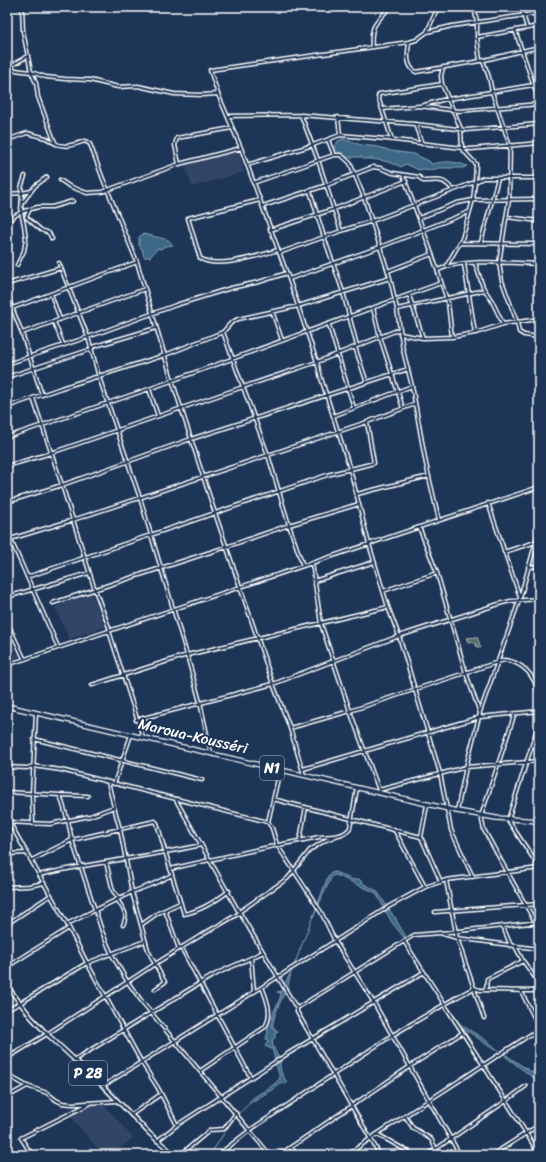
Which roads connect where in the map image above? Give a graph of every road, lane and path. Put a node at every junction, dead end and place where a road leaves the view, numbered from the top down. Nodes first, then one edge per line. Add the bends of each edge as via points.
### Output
1 (22, 7) edge
2 (390, 7) edge
3 (438, 7) edge
4 (474, 7) edge
5 (521, 7) edge
6 (539, 13) edge
7 (524, 15) junction
8 (477, 22) junction
9 (539, 26) edge
10 (527, 28) junction
11 (515, 30) junction
12 (427, 32) junction
13 (477, 37) junction
14 (409, 42) junction
15 (372, 47) junction
16 (539, 47) edge
17 (522, 52) junction
18 (28, 56) junction
19 (481, 61) junction
20 (443, 67) junction
21 (7, 69) edge
22 (31, 72) junction
23 (442, 84) junction
24 (539, 84) edge
25 (533, 85) junction
26 (492, 92) junction
27 (218, 94) junction
28 (449, 99) junction
29 (539, 101) edge
30 (539, 104) edge
31 (420, 106) junction
32 (497, 108) junction
33 (382, 110) junction
34 (453, 111) junction
35 (301, 114) junction
36 (228, 116) junction
37 (338, 117) junction
38 (387, 122) junction
39 (414, 124) junction
40 (539, 124) edge
41 (504, 127) junction
42 (232, 128) junction
43 (461, 129) junction
44 (340, 135) junction
45 (7, 140) edge
46 (328, 140) junction
47 (392, 140) junction
48 (539, 143) edge
49 (56, 144) junction
50 (422, 144) junction
51 (313, 145) junction
52 (510, 146) junction
53 (241, 148) junction
54 (462, 149) junction
55 (334, 154) junction
56 (318, 160) junction
57 (179, 164) junction
58 (247, 165) junction
59 (354, 174) junction
60 (403, 175) junction
61 (25, 176) dead end
62 (47, 177) dead end
63 (510, 177) junction
64 (498, 178) junction
65 (539, 178) edge
66 (60, 180) dead end
67 (406, 181) junction
68 (475, 182) junction
69 (253, 183) junction
70 (327, 185) junction
71 (32, 190) junction
72 (108, 190) junction
73 (310, 190) junction
74 (453, 190) junction
75 (22, 193) junction
76 (7, 194) edge
77 (364, 197) junction
78 (539, 199) edge
79 (260, 200) junction
80 (473, 200) junction
81 (493, 200) junction
82 (509, 200) junction
83 (73, 201) dead end
84 (22, 203) junction
85 (414, 204) junction
86 (262, 206) junction
87 (334, 209) junction
88 (30, 210) junction
89 (21, 212) junction
90 (469, 212) junction
91 (317, 215) junction
92 (506, 217) junction
93 (419, 218) junction
94 (7, 220) edge
95 (372, 221) junction
96 (539, 221) edge
97 (270, 230) junction
98 (424, 230) junction
99 (341, 231) junction
100 (324, 237) junction
101 (52, 239) dead end
102 (460, 243) junction
103 (481, 243) junction
104 (501, 243) junction
105 (539, 244) edge
106 (380, 247) junction
107 (278, 250) junction
108 (279, 253) junction
109 (432, 254) junction
110 (137, 262) junction
111 (59, 263) dead end
112 (334, 263) junction
113 (475, 263) junction
114 (499, 263) junction
115 (464, 264) junction
116 (539, 264) edge
117 (17, 266) dead end
118 (447, 266) junction
119 (61, 268) junction
120 (438, 270) junction
121 (388, 271) junction
122 (287, 273) junction
123 (390, 278) junction
124 (289, 279) junction
125 (441, 283) junction
126 (7, 284) edge
127 (69, 288) junction
128 (145, 288) junction
129 (485, 290) junction
130 (343, 292) junction
131 (468, 293) junction
132 (51, 294) junction
133 (7, 295) edge
134 (409, 295) junction
135 (446, 297) junction
136 (395, 300) junction
137 (411, 305) junction
138 (298, 306) junction
139 (373, 308) junction
140 (12, 309) junction
141 (397, 309) junction
142 (7, 310) edge
143 (272, 311) junction
144 (79, 313) junction
145 (152, 314) junction
146 (350, 317) junction
147 (539, 319) edge
148 (60, 320) junction
149 (54, 322) junction
150 (518, 322) junction
151 (503, 324) junction
152 (328, 325) junction
153 (156, 328) junction
154 (400, 329) junction
155 (223, 332) junction
156 (307, 332) junction
157 (22, 333) junction
158 (476, 333) junction
159 (400, 334) junction
160 (452, 336) junction
161 (88, 337) junction
162 (380, 337) junction
163 (539, 337) edge
164 (423, 338) junction
165 (282, 341) junction
166 (63, 344) junction
167 (356, 346) junction
168 (92, 348) junction
169 (337, 354) junction
170 (165, 355) junction
171 (30, 356) junction
172 (232, 359) junction
173 (317, 362) junction
174 (7, 364) edge
175 (33, 368) junction
176 (408, 369) junction
177 (393, 374) junction
178 (7, 377) edge
179 (99, 377) junction
180 (172, 380) junction
181 (367, 383) junction
182 (412, 386) junction
183 (243, 388) junction
184 (149, 389) junction
185 (347, 389) junction
186 (398, 391) junction
187 (42, 395) junction
188 (326, 396) junction
189 (33, 398) junction
190 (108, 403) junction
191 (415, 404) junction
192 (7, 408) edge
193 (181, 408) junction
194 (354, 408) junction
195 (403, 408) junction
196 (158, 416) junction
197 (333, 416) junction
198 (254, 418) junction
199 (368, 422) junction
200 (42, 426) junction
201 (117, 430) junction
202 (338, 432) junction
203 (7, 437) edge
204 (191, 439) junction
205 (51, 453) junction
206 (268, 455) junction
207 (128, 461) junction
208 (7, 466) edge
209 (350, 469) junction
210 (429, 476) junction
211 (203, 477) junction
212 (62, 484) junction
213 (539, 486) edge
214 (279, 492) junction
215 (356, 494) junction
216 (140, 498) junction
217 (7, 502) edge
218 (488, 503) junction
219 (359, 504) junction
220 (215, 513) junction
221 (73, 520) junction
222 (439, 520) junction
223 (289, 525) junction
224 (419, 527) junction
225 (7, 531) edge
226 (539, 531) edge
227 (151, 535) junction
228 (11, 539) junction
229 (7, 540) edge
230 (535, 541) junction
231 (539, 541) edge
232 (369, 544) junction
233 (226, 547) junction
234 (504, 552) junction
235 (85, 558) junction
236 (374, 562) junction
237 (312, 563) junction
238 (303, 566) junction
239 (539, 566) edge
240 (528, 567) junction
241 (161, 568) junction
242 (89, 573) junction
243 (437, 573) junction
244 (27, 577) junction
245 (314, 581) junction
246 (240, 586) junction
247 (32, 589) junction
248 (95, 590) junction
249 (383, 591) junction
250 (7, 597) edge
251 (519, 599) junction
252 (539, 599) edge
253 (53, 603) dead end
254 (388, 607) junction
255 (174, 609) junction
256 (451, 620) junction
257 (7, 622) edge
258 (321, 624) junction
259 (110, 631) junction
260 (399, 636) junction
261 (14, 637) junction
262 (257, 638) junction
263 (7, 639) edge
264 (58, 647) junction
265 (187, 655) junction
266 (24, 658) junction
267 (334, 661) junction
268 (498, 661) junction
269 (7, 665) edge
270 (466, 673) junction
271 (122, 675) junction
272 (273, 684) junction
273 (92, 685) dead end
274 (415, 689) junction
275 (539, 694) edge
276 (200, 702) junction
277 (7, 706) edge
278 (350, 711) junction
279 (539, 711) edge
280 (36, 712) junction
281 (480, 713) junction
282 (515, 713) junction
283 (480, 717) junction
284 (136, 720) junction
285 (539, 723) edge
286 (290, 728) junction
287 (429, 732) junction
288 (131, 734) junction
289 (143, 737) junction
290 (34, 739) junction
291 (365, 751) junction
292 (211, 753) junction
293 (539, 761) edge
294 (122, 762) junction
295 (527, 762) junction
296 (498, 764) junction
297 (33, 766) junction
298 (7, 767) edge
299 (466, 767) junction
300 (280, 769) junction
301 (303, 769) junction
302 (440, 773) junction
303 (304, 775) junction
304 (202, 780) dead end
305 (108, 782) junction
306 (114, 784) junction
307 (357, 787) junction
308 (380, 791) junction
309 (7, 792) edge
310 (32, 794) junction
311 (60, 795) junction
312 (88, 796) dead end
313 (273, 799) junction
314 (176, 800) junction
315 (428, 804) junction
316 (114, 807) junction
317 (306, 807) junction
318 (448, 809) junction
319 (458, 811) junction
320 (481, 816) junction
321 (7, 818) edge
322 (352, 819) junction
323 (508, 820) junction
324 (68, 821) junction
325 (539, 821) edge
326 (8, 822) edge
327 (268, 822) junction
328 (33, 824) junction
329 (120, 829) junction
330 (394, 829) junction
331 (336, 836) junction
332 (421, 837) junction
333 (72, 840) junction
334 (300, 840) junction
335 (201, 845) junction
336 (277, 845) junction
337 (27, 853) junction
338 (166, 853) junction
339 (7, 854) edge
340 (32, 860) junction
341 (126, 860) junction
342 (210, 860) junction
343 (106, 862) junction
344 (81, 865) junction
345 (539, 868) edge
346 (170, 869) junction
347 (294, 871) junction
348 (508, 872) junction
349 (40, 874) junction
350 (172, 875) junction
351 (473, 877) junction
352 (446, 880) junction
353 (441, 882) junction
354 (44, 883) junction
355 (7, 887) edge
356 (425, 887) junction
357 (132, 892) junction
358 (228, 892) junction
359 (51, 895) junction
360 (118, 899) junction
361 (180, 903) junction
362 (539, 904) edge
363 (526, 906) junction
364 (95, 910) junction
365 (165, 910) junction
366 (452, 911) junction
367 (435, 912) dead end
368 (240, 913) junction
369 (539, 922) edge
370 (535, 923) junction
371 (7, 924) edge
372 (67, 924) junction
373 (123, 925) dead end
374 (141, 925) junction
375 (503, 927) junction
376 (69, 928) junction
377 (539, 929) edge
378 (456, 931) junction
379 (440, 933) junction
380 (457, 938) junction
381 (146, 941) junction
382 (335, 941) junction
383 (404, 941) junction
384 (511, 946) junction
385 (515, 946) junction
386 (180, 948) junction
387 (539, 949) edge
388 (263, 952) junction
389 (112, 955) junction
390 (251, 958) junction
391 (523, 961) junction
392 (87, 963) junction
393 (155, 964) junction
394 (7, 967) edge
395 (354, 972) junction
396 (424, 972) junction
397 (277, 978) junction
398 (127, 981) junction
399 (200, 983) junction
400 (539, 983) edge
401 (7, 986) edge
402 (262, 987) junction
403 (474, 988) junction
404 (155, 989) dead end
405 (486, 990) junction
406 (254, 991) junction
407 (521, 991) junction
408 (539, 991) edge
409 (105, 996) junction
410 (20, 1003) junction
411 (374, 1003) junction
412 (443, 1004) junction
413 (297, 1009) junction
414 (7, 1010) edge
415 (152, 1013) junction
416 (218, 1014) junction
417 (484, 1018) dead end
418 (539, 1028) edge
419 (124, 1029) junction
420 (462, 1033) junction
421 (47, 1034) junction
422 (392, 1036) junction
423 (313, 1040) junction
424 (176, 1041) junction
425 (235, 1048) junction
426 (7, 1058) edge
427 (74, 1060) junction
428 (142, 1063) junction
429 (484, 1064) junction
430 (409, 1067) junction
431 (200, 1071) junction
432 (333, 1074) junction
433 (7, 1075) edge
434 (251, 1078) junction
435 (27, 1086) junction
436 (103, 1086) junction
437 (526, 1086) dead end
438 (161, 1094) junction
439 (7, 1097) edge
440 (222, 1097) junction
441 (117, 1101) junction
442 (428, 1101) junction
443 (506, 1101) junction
444 (93, 1102) junction
445 (351, 1106) junction
446 (236, 1113) junction
447 (131, 1115) junction
448 (405, 1116) junction
449 (539, 1125) edge
450 (177, 1126) junction
451 (250, 1130) junction
452 (526, 1133) junction
453 (377, 1134) junction
454 (370, 1138) junction
455 (450, 1139) junction
456 (157, 1141) junction
457 (291, 1147) junction
458 (436, 1149) junction
459 (539, 1154) edge
460 (32, 1155) edge
461 (175, 1155) edge
462 (180, 1155) edge
463 (218, 1155) edge
464 (270, 1155) edge
465 (279, 1155) edge
466 (296, 1155) edge
467 (347, 1155) edge
468 (380, 1155) edge
469 (414, 1155) edge
470 (427, 1155) edge
471 (460, 1155) edge
472 (492, 1155) edge

1 - 18 street
2 - 15 street via 373,29
3 - 12 street
4 - 8 street
5 - 7 street
6 - 7 street
7 - 8 street
7 - 10 street
8 - 12 street
8 - 13 street
9 - 10 street
10 - 11 street
11 - 13 street
11 - 17 street
12 - 14 street
13 - 19 street
14 - 15 street
14 - 20 street via 409,66 414,71
15 - 27 street via 210,70
16 - 17 street
17 - 19 street
17 - 25 street
18 - 21 street
18 - 22 street
19 - 20 street
19 - 26 street
20 - 23 street
21 - 22 street
22 - 27 street via 46,77 97,81 118,87 138,86 174,94
22 - 49 street
23 - 28 street
23 - 33 street via 380,94 378,97
24 - 25 street
25 - 26 street
25 - 29 street
26 - 28 street
26 - 32 street
27 - 36 street
28 - 31 street
28 - 34 street
30 - 32 street
31 - 33 street
31 - 34 street
32 - 34 street
32 - 41 street
33 - 38 street
34 - 43 street
35 - 36 street
35 - 37 street
35 - 51 street
36 - 42 street
37 - 38 street
37 - 44 street
38 - 39 street
38 - 47 street
39 - 43 street
39 - 50 street
40 - 41 street
41 - 43 street
41 - 52 street
42 - 53 street
42 - 57 street via 177,138 175,145
43 - 54 street
44 - 46 street
44 - 47 street
45 - 49 street via 27,133 46,138
46 - 51 street
46 - 55 street
47 - 50 street
48 - 52 street
49 - 72 street via 68,146 83,141 89,142
50 - 54 street
51 - 56 street
51 - 58 street
52 - 54 street
52 - 63 street
53 - 57 street
53 - 58 street
54 - 68 street via 476,164
55 - 56 street
55 - 59 street via 342,155 348,160
56 - 69 street
56 - 70 street
57 - 72 street
58 - 69 street
59 - 60 street via 373,167
59 - 70 street
59 - 77 street
60 - 67 street
60 - 74 street via 418,177 425,182 441,180
61 - 75 street
62 - 71 street
63 - 64 street
63 - 65 street
63 - 82 street
64 - 68 street via 483,178
64 - 81 street
66 - 72 street via 87,194
67 - 77 street
67 - 85 street
68 - 74 street
68 - 80 street
69 - 79 street
70 - 73 street
70 - 87 street
71 - 75 street
71 - 84 street
72 - 110 street
73 - 86 street
73 - 91 street
74 - 85 street
75 - 76 street
75 - 84 street
77 - 87 street
77 - 95 street
78 - 82 street
79 - 86 street
79 - 107 street via 188,218 200,258 212,262 236,261
80 - 81 street
80 - 90 street
80 - 93 street via 457,203
81 - 82 street
81 - 103 street
82 - 92 street
83 - 88 street
84 - 89 street
85 - 93 street
85 - 95 street
86 - 97 street
87 - 91 street
87 - 99 street
88 - 89 street
88 - 101 street via 26,217 41,230 49,233
89 - 94 street
89 - 117 street via 26,239
90 - 98 street
90 - 102 street
91 - 97 street
91 - 100 street
92 - 96 street
92 - 104 street
93 - 98 street
95 - 99 street
95 - 106 street
97 - 107 street
98 - 106 street
98 - 109 street
99 - 100 street
100 - 108 street
100 - 112 street
102 - 103 street
102 - 118 street
103 - 104 street
104 - 105 street
104 - 114 street
106 - 112 street
106 - 121 street
107 - 108 street
108 - 122 street
109 - 120 street
109 - 121 street
110 - 127 street
110 - 128 street
111 - 119 street
112 - 124 street
112 - 130 street
113 - 114 street
113 - 115 street
113 - 129 street
114 - 116 street
114 - 150 street via 504,286
115 - 118 street
115 - 131 street
118 - 120 street
119 - 126 street
119 - 127 street
120 - 125 street
121 - 123 street
122 - 124 street
122 - 145 street via 202,296
123 - 130 street
123 - 136 street
124 - 138 street
125 - 134 street
125 - 135 street
127 - 132 street
127 - 144 street
128 - 144 street
128 - 145 street
129 - 131 street
129 - 151 street
130 - 138 street
130 - 146 street
131 - 135 street
131 - 158 street
132 - 140 street
132 - 148 street
133 - 140 street
134 - 136 street
134 - 137 street
135 - 137 street
135 - 160 street
136 - 139 street
136 - 141 street
137 - 141 street
137 - 164 street
138 - 143 street
138 - 156 street
139 - 146 street
139 - 162 street
140 - 142 street
140 - 157 street
141 - 154 street
143 - 155 street via 238,319
143 - 165 street
144 - 148 street
144 - 161 street
145 - 153 street
145 - 161 street
146 - 152 street
146 - 167 street
147 - 150 street
148 - 149 street
149 - 157 street
149 - 166 street
150 - 151 street
150 - 163 street via 519,332
151 - 158 street
152 - 156 street
152 - 169 street
153 - 168 street
153 - 170 street
154 - 159 street
154 - 162 street
155 - 170 street
155 - 172 street
156 - 165 street
156 - 173 street
157 - 171 street
158 - 160 street
159 - 164 street
159 - 176 street
160 - 164 street
161 - 166 street
161 - 168 street
162 - 167 street
162 - 177 street
165 - 172 street
166 - 171 street
167 - 169 street
167 - 181 street
168 - 175 street
168 - 179 street
169 - 173 street
169 - 185 street
170 - 179 street
170 - 180 street
171 - 174 street
171 - 175 street
172 - 180 street
172 - 183 street
173 - 183 street
173 - 188 street
175 - 178 street
175 - 187 street
176 - 177 street
176 - 182 street
177 - 181 street
177 - 186 street
179 - 187 street
179 - 190 street
180 - 184 street
180 - 193 street
181 - 185 street
182 - 186 street
182 - 191 street
183 - 193 street
183 - 198 street
184 - 190 street
184 - 196 street
185 - 188 street
185 - 194 street
186 - 194 street
186 - 195 street
187 - 189 street
188 - 197 street
188 - 198 street
189 - 192 street
189 - 200 street
190 - 200 street
190 - 201 street
191 - 195 street
191 - 210 street
193 - 196 street
193 - 204 street
194 - 197 street
195 - 199 street
196 - 201 street
197 - 202 street
198 - 204 street
198 - 206 street
199 - 202 street
199 - 209 street via 374,463
200 - 203 street
200 - 205 street
201 - 205 street
201 - 207 street
202 - 206 street
202 - 209 street
204 - 207 street
204 - 211 street
205 - 208 street
205 - 212 street
206 - 211 street
206 - 214 street
207 - 212 street
207 - 216 street
209 - 214 street
209 - 215 street
210 - 215 street
210 - 222 street
211 - 216 street
211 - 220 street
212 - 217 street
212 - 221 street
213 - 218 street
214 - 220 street
214 - 223 street
215 - 219 street
216 - 221 street
216 - 227 street
218 - 222 street
218 - 234 street
219 - 223 street
219 - 232 street
220 - 227 street
220 - 233 street
221 - 228 street
221 - 235 street
222 - 224 street
223 - 233 street
223 - 238 street
224 - 232 street
224 - 243 street
225 - 228 street
226 - 230 street
227 - 235 street
227 - 241 street
228 - 229 street
228 - 244 street
230 - 231 street
230 - 234 street
230 - 240 street
232 - 236 street
232 - 237 street
233 - 241 street
233 - 246 street
234 - 251 street
235 - 242 street
235 - 244 street
236 - 245 street
236 - 249 street
237 - 238 street
237 - 245 street
238 - 246 street
239 - 240 street
240 - 251 street
241 - 248 street
241 - 255 street
242 - 247 street
242 - 248 street
243 - 249 street
243 - 256 street
244 - 247 street
245 - 258 street
246 - 255 street
246 - 262 street
247 - 250 street
247 - 264 street
248 - 253 street
248 - 259 street
249 - 254 street
251 - 252 street
251 - 256 street
251 - 268 street
254 - 258 street
254 - 260 street
255 - 259 street
255 - 265 street
256 - 260 street
256 - 270 street
257 - 261 street
258 - 262 street
258 - 267 street
259 - 264 street
259 - 271 street
260 - 267 street
260 - 274 street
261 - 263 street
261 - 266 street
262 - 265 street
262 - 272 street
264 - 266 street
265 - 271 street
265 - 276 street
266 - 269 street
267 - 272 street
267 - 278 street
268 - 270 street
268 - 275 street via 509,660 523,667 534,679
268 - 281 street
270 - 274 street
270 - 281 street
271 - 273 street
271 - 284 street
272 - 276 street
272 - 286 street
274 - 278 street
274 - 287 street
276 - 284 street
276 - 292 street
277 - 280 highway, Maroua-Kousséri / N1
278 - 286 street
278 - 291 street
279 - 282 street
280 - 288 highway, Maroua-Kousséri / N1
280 - 290 street
281 - 283 street
282 - 283 street
282 - 296 street
283 - 287 street
283 - 299 street
284 - 289 street
285 - 295 street
286 - 301 street
287 - 291 street
287 - 302 street
288 - 289 highway, Maroua-Kousséri / N1
288 - 294 street
289 - 292 highway, Maroua-Kousséri / N1
290 - 294 street
290 - 297 street
291 - 301 street
291 - 308 street
292 - 300 highway, Maroua-Kousséri / N1
293 - 295 street
294 - 304 street
294 - 306 street
295 - 296 street
295 - 323 street
296 - 299 street
296 - 320 street
297 - 298 street
297 - 305 street
297 - 310 street
299 - 302 street
299 - 319 street
300 - 303 highway, Maroua-Kousséri / N1
300 - 313 street
301 - 303 street
302 - 308 street
302 - 318 street
303 - 307 highway, Maroua-Kousséri / N1
305 - 306 street
305 - 316 street
306 - 314 street
307 - 308 highway, Maroua-Kousséri / N1
307 - 322 street
308 - 315 highway, Maroua-Kousséri / N1
309 - 310 street
310 - 311 street
310 - 328 street
311 - 312 street
311 - 324 street
313 - 317 street
313 - 327 street
314 - 327 street
314 - 335 street
315 - 318 highway, Maroua-Kousséri / N1
315 - 332 street
316 - 324 street
316 - 329 street
317 - 322 street
317 - 334 street
318 - 319 highway, Maroua-Kousséri / N1
318 - 351 street via 451,830
319 - 320 highway, Maroua-Kousséri / N1
320 - 323 highway, Maroua-Kousséri / N1
320 - 348 street via 484,830
321 - 326 street
322 - 330 street
322 - 331 street via 350,830
323 - 325 highway, Maroua-Kousséri / N1
323 - 345 street
324 - 328 street
324 - 333 street
326 - 328 street
326 - 337 street
327 - 336 street
329 - 333 street
329 - 338 street via 156,822
329 - 341 street
330 - 332 street
330 - 356 street
331 - 334 street
331 - 347 street via 308,852
332 - 353 street
333 - 340 street
333 - 344 street
334 - 336 street
335 - 338 street
335 - 342 street
336 - 342 street
336 - 347 street
337 - 339 street
337 - 340 street
338 - 341 street
338 - 346 street
340 - 349 street
341 - 343 street
341 - 357 street
342 - 346 street
342 - 358 street
343 - 344 street
343 - 360 street via 113,891
344 - 349 street
344 - 364 street
345 - 348 street
346 - 350 street
347 - 368 street
347 - 382 street via 321,912
348 - 351 street
348 - 363 street
349 - 354 street
350 - 357 street
350 - 361 street
351 - 352 street
352 - 353 street
352 - 366 street
353 - 356 street
354 - 355 street
354 - 359 street
356 - 382 street
357 - 360 street
357 - 374 street
358 - 361 street via 217,900 185,914
358 - 368 street
359 - 371 street
359 - 372 street
360 - 364 street
360 - 373 street via 126,915
361 - 365 street
362 - 363 street
363 - 366 street
363 - 370 street
364 - 372 street
364 - 389 street
365 - 374 street
365 - 386 street
366 - 367 street
366 - 378 street
368 - 386 street
368 - 388 street
369 - 370 street
370 - 375 street
370 - 377 street
372 - 376 street
374 - 381 street
375 - 378 street
375 - 384 street
376 - 392 street
376 - 394 street
378 - 379 street
378 - 380 street
379 - 380 street
379 - 383 street via 417,934
380 - 384 street
380 - 403 street
381 - 389 street
381 - 393 street
382 - 395 street
382 - 397 street
383 - 395 street
383 - 396 street
384 - 385 street
385 - 387 street
385 - 391 street
386 - 393 street
386 - 399 street
388 - 390 street
388 - 397 street
389 - 392 street
389 - 398 street
390 - 399 street
390 - 406 street
391 - 400 street
391 - 405 street via 488,979
392 - 409 street
392 - 410 street
393 - 398 street
393 - 404 street via 165,982
395 - 411 street
395 - 413 street
396 - 411 street
396 - 412 street
397 - 402 street
397 - 413 street
398 - 409 street
398 - 415 street
399 - 415 street
399 - 416 street
401 - 410 main road, P 28
402 - 406 street
402 - 425 street via 268,1004 269,1021 266,1027
403 - 405 street
403 - 412 street
403 - 417 street
405 - 407 street
406 - 416 street
407 - 408 street
407 - 418 street
409 - 419 street
409 - 421 street
410 - 414 street
410 - 421 main road, P 28
411 - 422 street
411 - 423 street
412 - 420 street
412 - 422 street
413 - 423 street
415 - 419 street
415 - 424 street
416 - 424 street
416 - 425 street
418 - 429 street
419 - 427 street
419 - 428 street
420 - 429 street
420 - 430 street
421 - 426 street
421 - 427 main road, P 28
422 - 430 street
422 - 432 street
423 - 432 street
423 - 434 street
424 - 428 street
424 - 431 street
425 - 431 street
425 - 434 street
427 - 436 main road, P 28
428 - 436 street
428 - 438 street
429 - 442 street
429 - 443 street
430 - 442 street
430 - 445 street
431 - 440 street
432 - 445 street
432 - 451 street
433 - 435 street
434 - 440 street
435 - 439 street
435 - 444 street via 48,1093 62,1103
436 - 441 main road, P 28
437 - 443 street
438 - 447 street
438 - 450 street
440 - 446 street
440 - 450 street
441 - 444 street
441 - 447 main road, P 28
442 - 448 street
442 - 455 street
443 - 452 street
443 - 455 street
444 - 460 street via 21,1138
445 - 454 street
445 - 457 street
446 - 451 street
446 - 462 street via 224,1129 210,1130
447 - 456 main road, P 28
448 - 453 street
448 - 458 street via 413,1128 431,1139
449 - 452 street
450 - 456 street
451 - 463 street
451 - 464 street
452 - 459 street
452 - 472 street
453 - 454 street
453 - 469 street
454 - 467 street
454 - 468 street
455 - 458 street
455 - 471 street
456 - 461 main road, P 28
457 - 465 street
457 - 466 street
458 - 470 street

